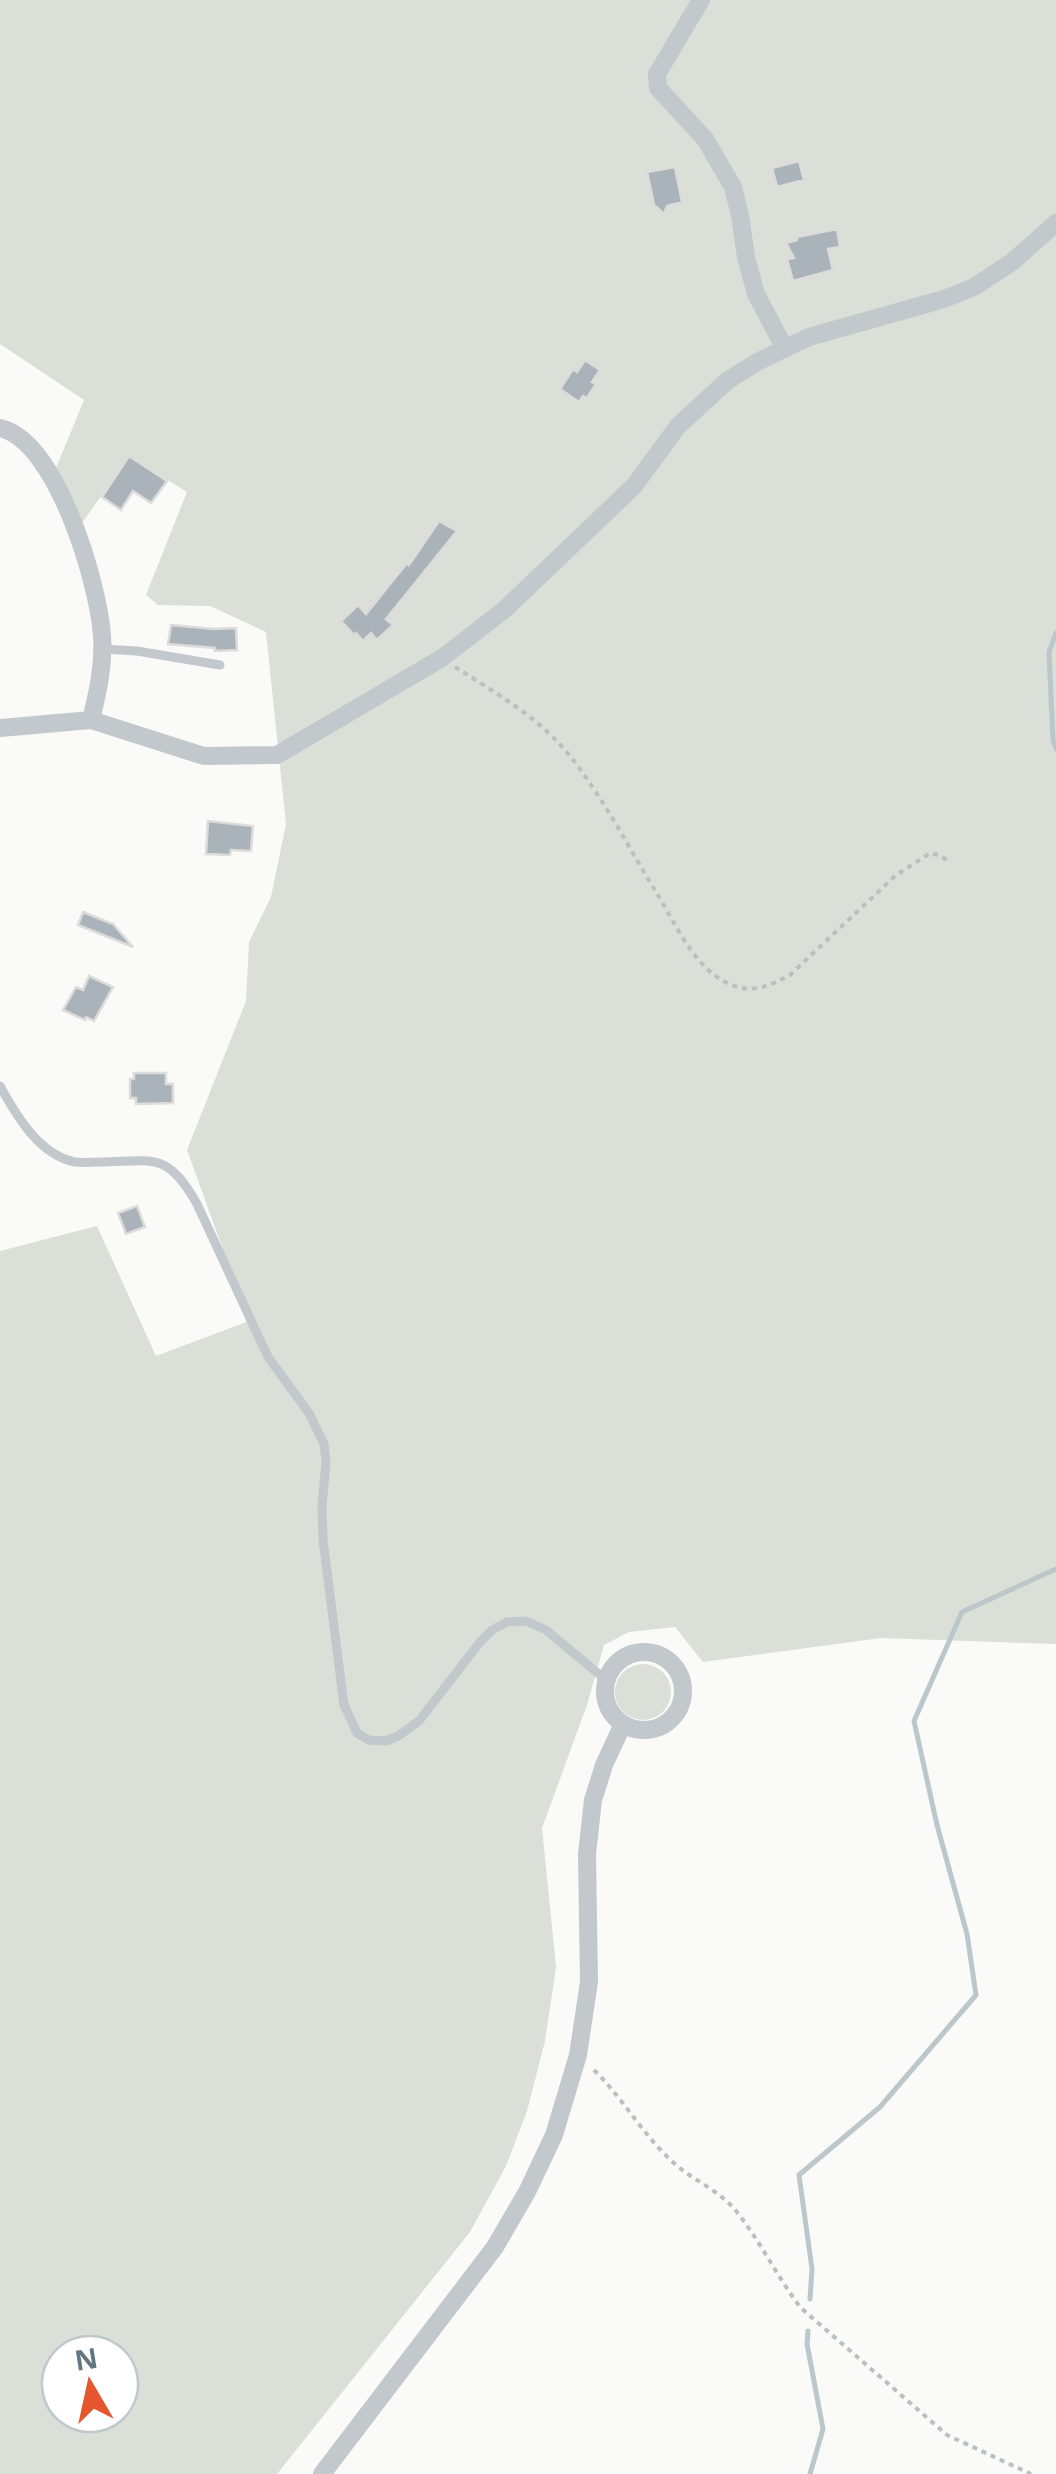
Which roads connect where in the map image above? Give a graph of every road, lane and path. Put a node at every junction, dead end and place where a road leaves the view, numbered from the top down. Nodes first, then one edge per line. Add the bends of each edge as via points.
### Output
1 (702, 0) edge
2 (1056, 223) edge
3 (784, 347) junction
4 (0, 428) edge
5 (102, 649) junction
6 (442, 658) junction
7 (220, 665) dead end
8 (91, 720) junction
9 (0, 728) edge
10 (947, 860) dead end
11 (0, 1086) edge
12 (606, 1680) junction
13 (624, 1724) junction
14 (578, 2055) junction
15 (322, 2474) edge
16 (1031, 2474) edge

1 - 3 street via 656,74 658,88 705,139 733,186 756,294
2 - 3 street via 974,287
3 - 6 street via 704,400 600,520
4 - 5 street via 36,454 56,485 92,575
5 - 7 lane
5 - 8 street
6 - 8 street via 278,754 204,756
6 - 10 path via 564,748 681,934 729,984 755,989 790,975 895,876 930,854
8 - 9 street
11 - 12 lane via 51,1152 76,1162 157,1160 184,1182 268,1357 324,1444 322,1540 344,1706 356,1733 386,1741 419,1721 480,1642 507,1622 546,1630
12 - 13 street via 607,1706
12 - 13 street via 625,1656 642,1651 678,1669 681,1706 669,1722 649,1730
13 - 14 street via 593,1800 589,1982
14 - 15 street via 554,2135 512,2220
14 - 16 path via 675,2165 732,2206 801,2308 948,2435

